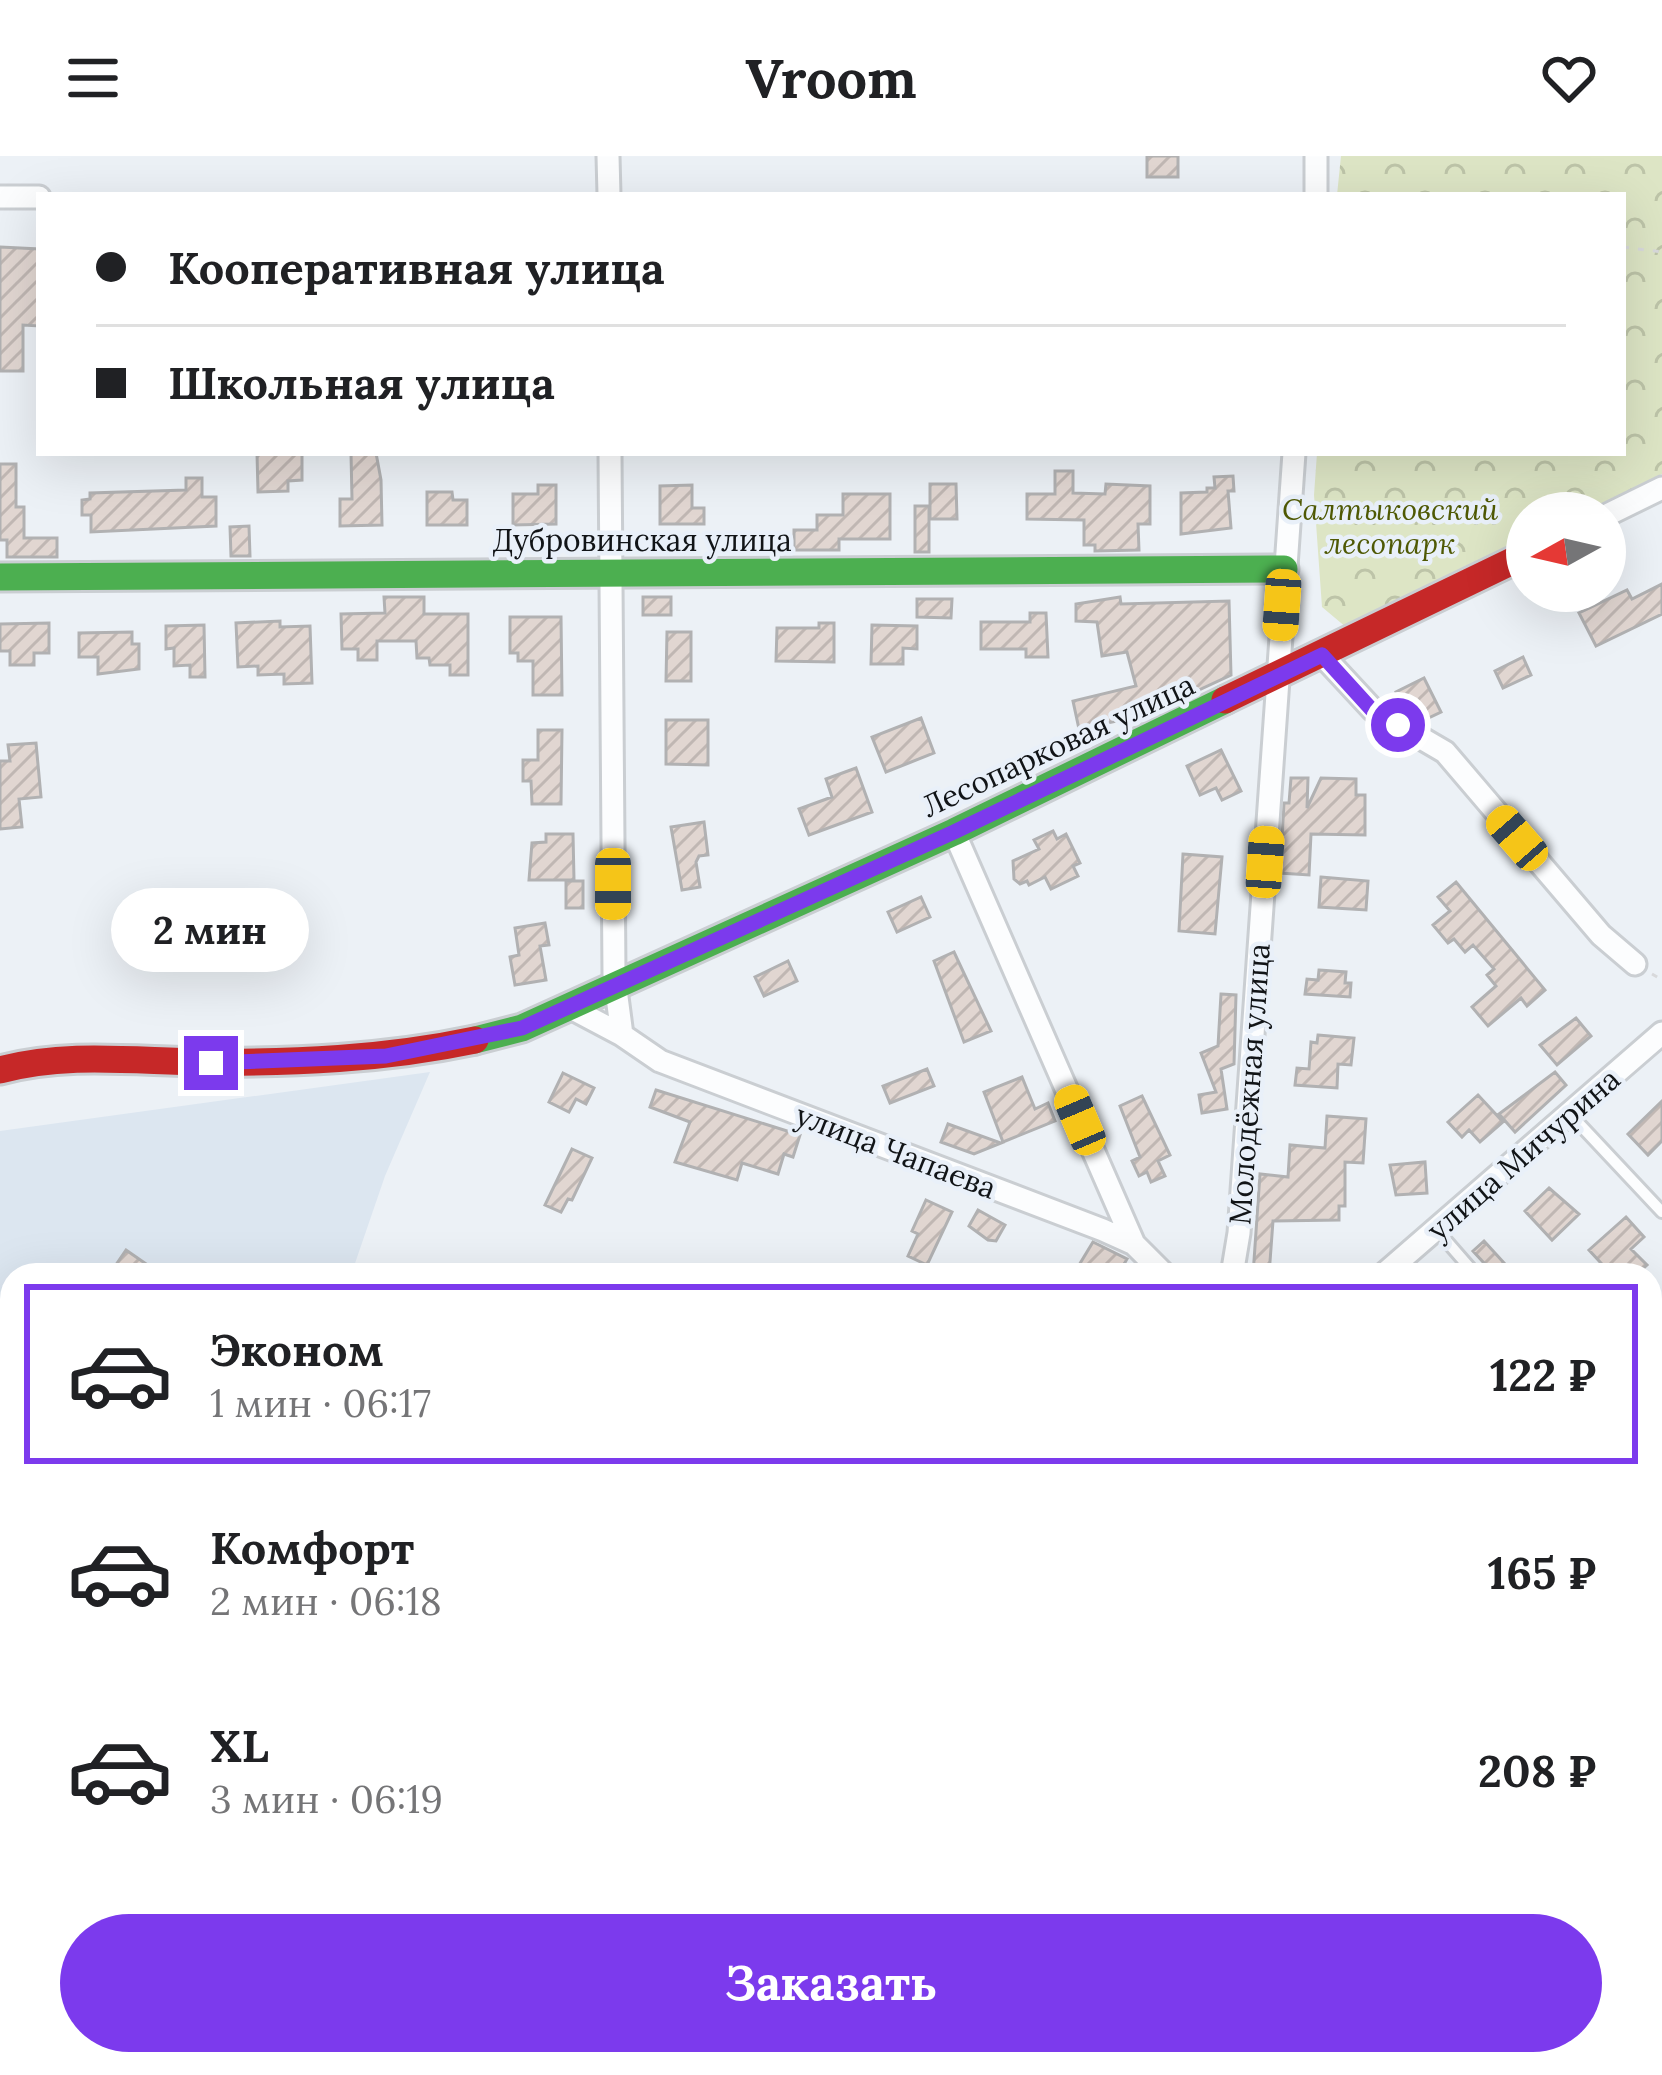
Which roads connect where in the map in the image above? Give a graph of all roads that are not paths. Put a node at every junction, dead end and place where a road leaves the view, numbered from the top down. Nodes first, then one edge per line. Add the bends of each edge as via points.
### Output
1 (608, 156) edge
2 (1316, 156) edge
3 (609, 192) edge
4 (1316, 192) edge
5 (0, 197) edge
6 (36, 197) edge
7 (610, 456) edge
8 (1294, 456) edge
9 (1662, 488) edge
10 (1626, 506) edge
11 (1506, 564) edge
12 (1284, 569) junction
13 (611, 572) junction
14 (0, 577) edge
15 (1322, 655) junction
16 (1278, 677) junction
17 (954, 832) junction
18 (1635, 964) dead end
19 (614, 988) junction
20 (571, 1008) junction
21 (1662, 1033) edge
22 (622, 1035) junction
23 (0, 1070) edge
24 (1570, 1114) junction
25 (1662, 1212) edge
26 (1436, 1229) junction
27 (1134, 1244) junction
28 (1153, 1263) edge
29 (1234, 1263) edge
30 (1397, 1263) edge
31 (1466, 1263) edge

1 - 3 street
2 - 4 street
5 - 6 street
7 - 13 street
8 - 12 street, Молодёжная улица
9 - 10 street
11 - 15 street, Лесопарковая улица
12 - 13 street, Дубровинская улица
12 - 16 street, Молодёжная улица
13 - 14 street, Дубровинская улица
13 - 19 street
15 - 16 street, Лесопарковая улица
15 - 18 street via 1372,710 1444,752
16 - 17 street, Лесопарковая улица
16 - 29 street, Молодёжная улица
17 - 19 street, Лесопарковая улица
17 - 27 street
19 - 20 street, Лесопарковая улица
19 - 22 street
20 - 22 street, улица Чапаева
20 - 23 street, Лесопарковая улица via 489,1038 386,1056 62,1061
21 - 24 street, улица Мичурина
22 - 27 street, улица Чапаева via 660,1061
24 - 25 lane
24 - 26 street, улица Мичурина
26 - 30 street, улица Мичурина
26 - 31 lane
27 - 28 street, улица Чапаева

